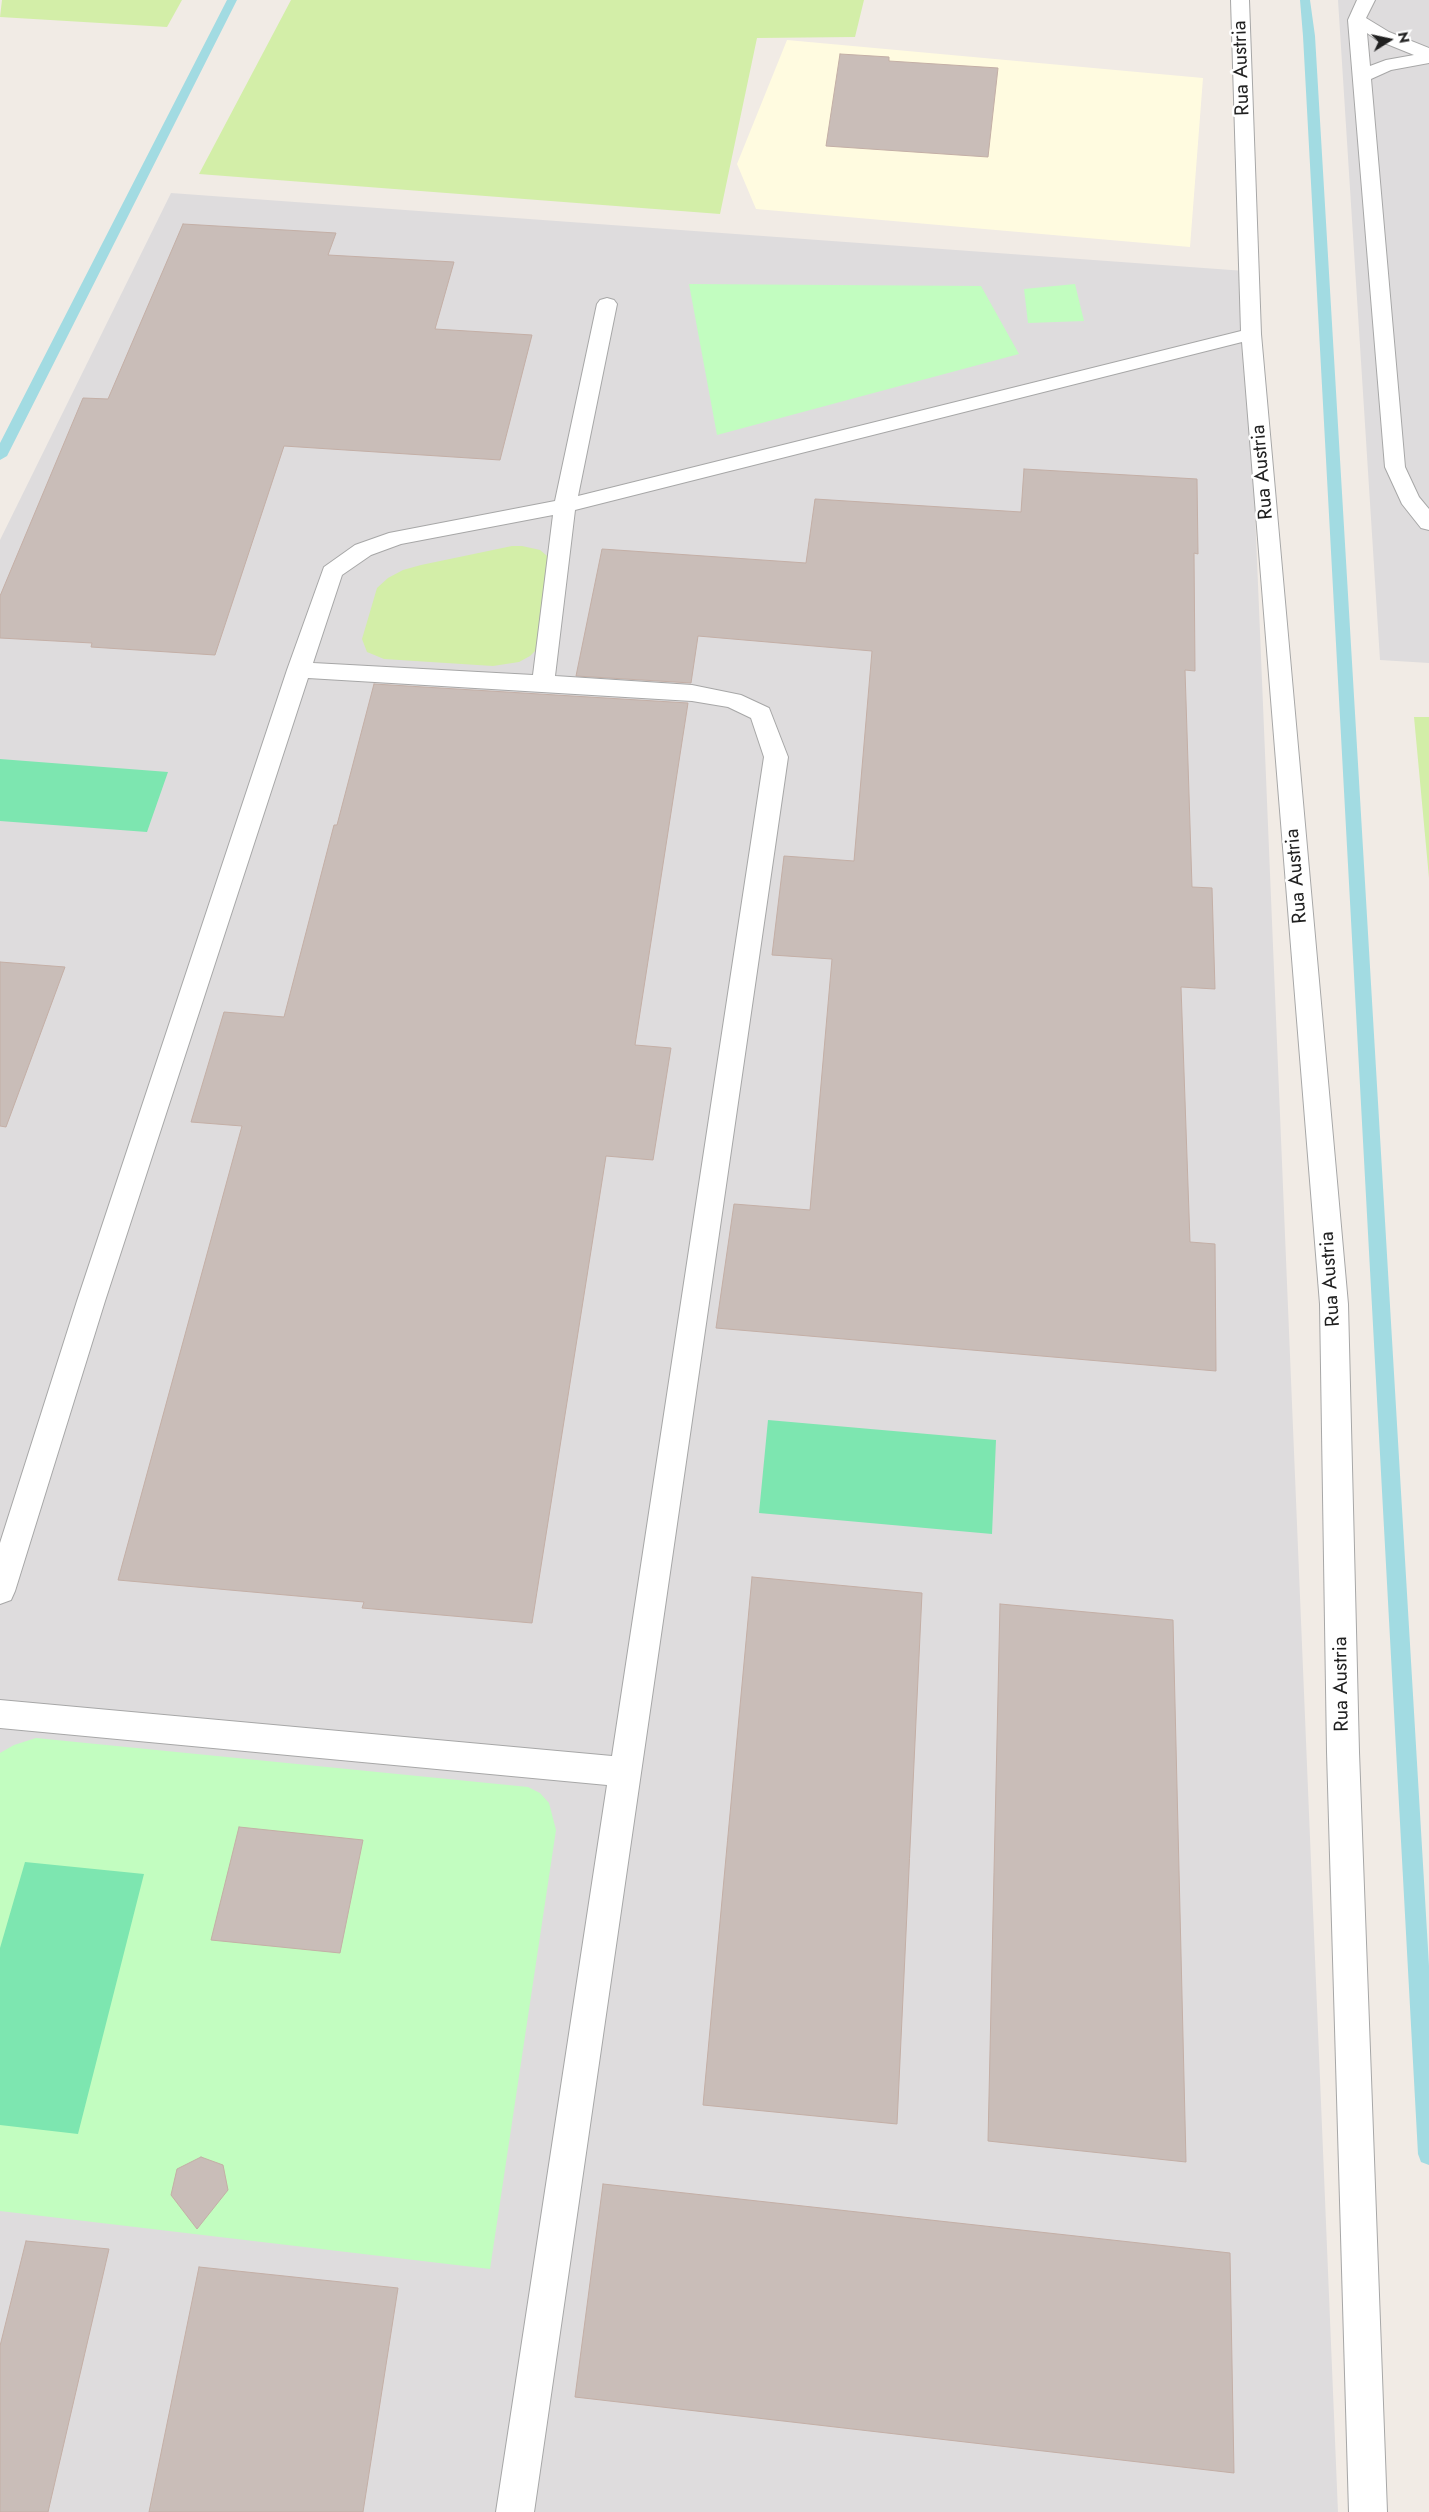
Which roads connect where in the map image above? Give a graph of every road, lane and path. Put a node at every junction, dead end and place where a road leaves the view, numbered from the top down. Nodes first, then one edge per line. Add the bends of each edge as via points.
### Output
1 (1240, 0) edge
2 (1366, 0) edge
3 (1357, 20) junction
4 (1429, 53) edge
5 (1429, 58) edge
6 (1363, 76) junction
7 (607, 304) dead end
8 (1251, 334) junction
9 (565, 506) junction
10 (1429, 523) edge
11 (298, 670) junction
12 (543, 682) junction
13 (0, 1591) edge
14 (0, 1714) edge
15 (624, 1772) junction
16 (515, 2512) edge
17 (1368, 2512) edge

1 - 8 street, Rua Austria
2 - 3 street
3 - 4 street via 1383,36
3 - 6 street
5 - 6 street via 1386,65
6 - 10 street via 1395,468 1409,499
7 - 9 street
8 - 9 street
8 - 17 street, Rua Austria via 1334,1304 1344,1752
9 - 11 street via 396,538 363,550 332,572
9 - 12 street
11 - 12 street
11 - 13 street via 91,1301
12 - 15 street via 692,693 733,700 761,713 776,757
14 - 15 street
15 - 16 street

